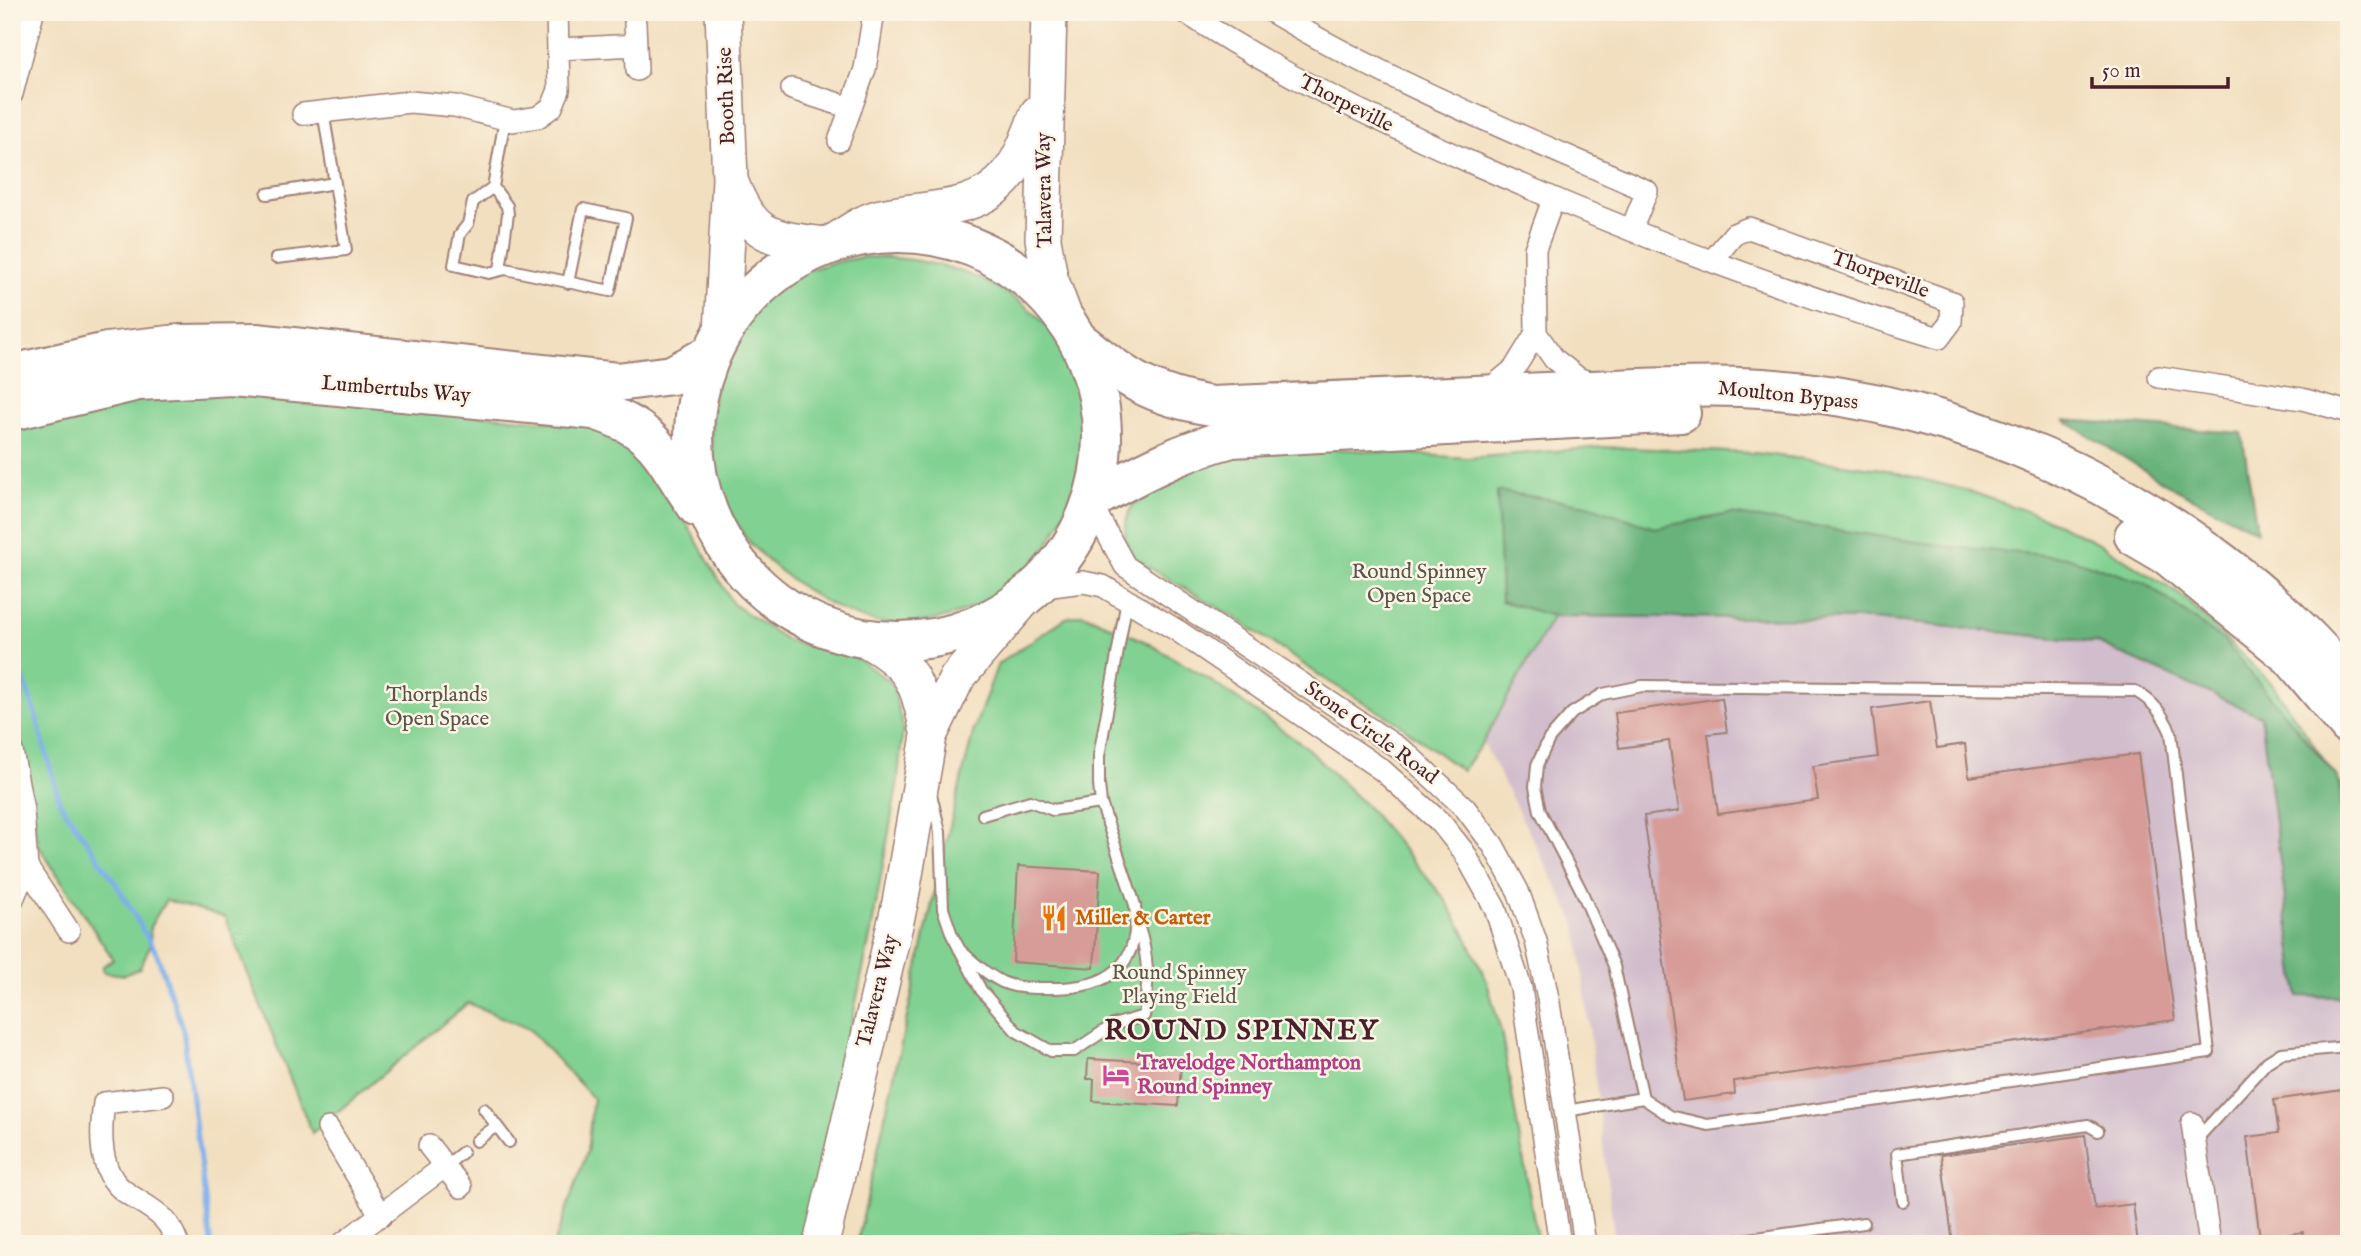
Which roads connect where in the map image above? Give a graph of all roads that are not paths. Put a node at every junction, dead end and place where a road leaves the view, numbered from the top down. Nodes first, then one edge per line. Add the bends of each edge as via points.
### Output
1 (33, 12) edge
2 (557, 12) edge
3 (723, 12) edge
4 (874, 12) edge
5 (1049, 12) edge
6 (1185, 12) edge
7 (1272, 12) edge
8 (635, 23) dead end
9 (636, 45) junction
10 (559, 49) junction
11 (636, 71) dead end
12 (792, 89) dead end
13 (12, 94) edge
14 (1045, 97) junction
15 (851, 108) junction
16 (313, 112) joint
17 (505, 119) junction
18 (839, 141) dead end
19 (730, 179) junction
20 (335, 183) junction
21 (493, 187) junction
22 (267, 194) dead end
23 (1553, 200) junction
24 (1630, 230) junction
25 (829, 244) junction
26 (276, 258) dead end
27 (1713, 260) junction
28 (500, 270) junction
29 (568, 283) junction
30 (1072, 330) junction
31 (1536, 333) junction
32 (717, 343) junction
33 (12, 374) edge
34 (2159, 377) dead end
35 (1606, 390) junction
36 (1484, 394) junction
37 (12, 411) edge
38 (2349, 412) edge
39 (1092, 502) junction
40 (722, 540) junction
41 (1031, 592) junction
42 (1127, 600) junction
43 (864, 639) junction
44 (2349, 682) edge
45 (2349, 726) edge
46 (927, 750) junction
47 (12, 751) edge
48 (1101, 803) junction
49 (983, 815) dead end
50 (27, 867) junction
51 (12, 901) edge
52 (1137, 922) junction
53 (69, 931) dead end
54 (959, 949) junction
55 (2348, 1047) edge
56 (163, 1096) dead end
57 (1643, 1098) junction
58 (484, 1110) dead end
59 (1566, 1111) junction
60 (496, 1126) junction
61 (328, 1128) dead end
62 (2098, 1130) dead end
63 (2194, 1132) joint
64 (476, 1142) dead end
65 (509, 1142) dead end
66 (429, 1146) dead end
67 (463, 1152) dead end
68 (444, 1167) junction
69 (461, 1187) dead end
70 (1903, 1201) dead end
71 (381, 1216) junction
72 (1864, 1223) dead end
73 (344, 1243) edge
74 (178, 1244) edge
75 (821, 1244) edge
76 (1560, 1244) edge
77 (1585, 1244) edge
78 (1713, 1244) edge
79 (2210, 1244) edge

1 - 13 street
2 - 10 street
3 - 19 main road, Booth Rise
4 - 15 street via 864,69
5 - 14 main road, Talavera Way
6 - 23 street, Thorpeville via 1239,48 1351,107
7 - 24 street via 1470,112 1647,191
8 - 9 street
9 - 10 street
9 - 11 street
10 - 17 street via 559,90 552,107 529,120
12 - 15 street
14 - 25 main road, Talavera Way via 1022,153 1006,177 985,194 958,206 884,216
14 - 30 main road, Talavera Way via 1043,239 1050,278
15 - 18 street
16 - 17 street via 410,102 455,106
16 - 20 lane
17 - 21 lane
19 - 25 main road, Booth Rise via 741,209 758,228 785,240
19 - 32 main road, Booth Rise
20 - 22 lane
20 - 26 lane via 346,250
21 - 28 lane via 508,214
21 - 28 lane via 473,202 454,265 489,273
23 - 24 street, Thorpeville
23 - 31 street via 1535,249
24 - 27 street, Thorpeville
25 - 30 highway via 898,232 963,243 1021,273
25 - 32 highway via 766,280 742,304
27 - 27 street, Thorpeville via 1734,234 1749,228 1952,302 1951,321 1939,338 1763,281
28 - 29 lane
29 - 29 lane via 610,291 626,218 583,209
30 - 36 highway, Moulton Bypass via 1144,388 1212,406
30 - 39 highway via 1091,370 1100,413 1100,468
31 - 35 street via 1554,359 1578,378
31 - 36 street via 1514,369
32 - 33 highway, Lumbertubs Way via 671,375 618,382 256,343 179,344 107,352
32 - 40 highway via 699,391 694,442 705,505
34 - 38 street via 2302,399
35 - 36 highway, Moulton Bypass
35 - 44 highway, Moulton Bypass via 1742,387 1843,399 1925,416 2003,441 2095,481 2201,546 2277,607
37 - 40 highway, Lumbertubs Way via 138,381 232,376 594,410 625,420 649,437
39 - 41 highway via 1069,549
39 - 45 highway, Moulton Bypass via 1190,449 1232,438 1681,413 1793,418 1883,433 2005,468 2076,500 2168,556 2291,657
39 - 59 street, Stone Circle Road via 1125,566 1406,753 1465,808 1493,845 1518,891 1536,940
40 - 43 highway via 748,576 782,606 822,627
41 - 42 street, Stone Circle Road via 1083,583 1103,586
41 - 43 highway via 1003,613 950,635 903,641
41 - 46 main road, Talavera Way via 957,678
42 - 48 lane via 1099,756
42 - 76 street, Stone Circle Road via 1382,771 1414,796 1464,852 1495,908 1521,988
43 - 46 main road, Talavera Way via 894,655 907,670 920,699
46 - 54 lane via 940,832 943,909
46 - 75 main road, Talavera Way via 900,903
47 - 50 street
48 - 49 lane via 1053,810 1030,801
48 - 52 lane via 1131,885
50 - 51 street
50 - 53 street
52 - 54 lane via 1133,943 1116,969 1094,985 1078,989 1019,988 980,968
52 - 54 lane via 1147,950 1150,979 1144,1016 1113,1025 1074,1051 1051,1051 1016,1031 981,989
55 - 63 lane via 2281,1054
56 - 74 street via 104,1103 100,1129 107,1172 122,1190 170,1224
57 - 57 lane via 1670,1116 1708,1125 2209,1052 2171,733 2161,711 2135,691 1642,686 1603,694 1572,713 1549,739 1537,765 1539,811 1614,966
57 - 59 lane
58 - 60 lane
59 - 77 street, Stone Circle Road
60 - 64 lane
60 - 65 lane
61 - 71 street
62 - 70 lane via 2088,1125 1897,1154
63 - 79 street
66 - 68 street
67 - 68 lane
68 - 69 street
68 - 71 street
71 - 73 street
72 - 78 lane

